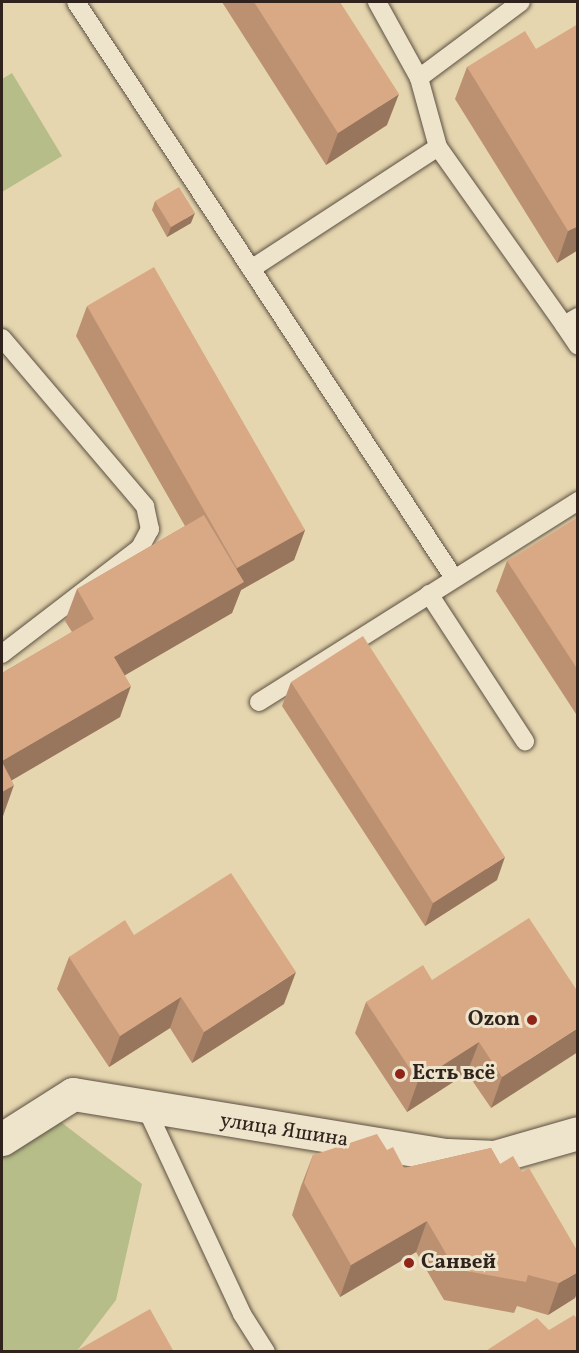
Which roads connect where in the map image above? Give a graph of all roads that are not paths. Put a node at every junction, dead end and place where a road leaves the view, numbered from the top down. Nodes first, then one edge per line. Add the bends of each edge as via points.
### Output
1 (76, 2) edge
2 (377, 2) edge
3 (521, 2) edge
4 (418, 78) junction
5 (438, 147) junction
6 (251, 269) junction
7 (571, 321) edge
8 (2, 338) edge
9 (578, 346) edge
10 (578, 501) edge
11 (454, 578) junction
12 (429, 594) junction
13 (2, 654) edge
14 (259, 702) dead end
15 (525, 741) dead end
16 (147, 1110) junction
17 (578, 1133) edge
18 (2, 1139) edge
19 (266, 1352) edge

1 - 6 lane
2 - 4 lane
3 - 4 lane
4 - 5 lane
5 - 6 lane
5 - 7 lane
6 - 11 lane
7 - 9 lane
8 - 13 lane via 145,506 150,529 140,548
10 - 11 lane
11 - 12 lane
12 - 14 lane
12 - 15 lane
16 - 17 street, улица Яшина via 447,1155 500,1167
16 - 18 street, улица Яшина via 73,1094
16 - 19 lane via 242,1314

